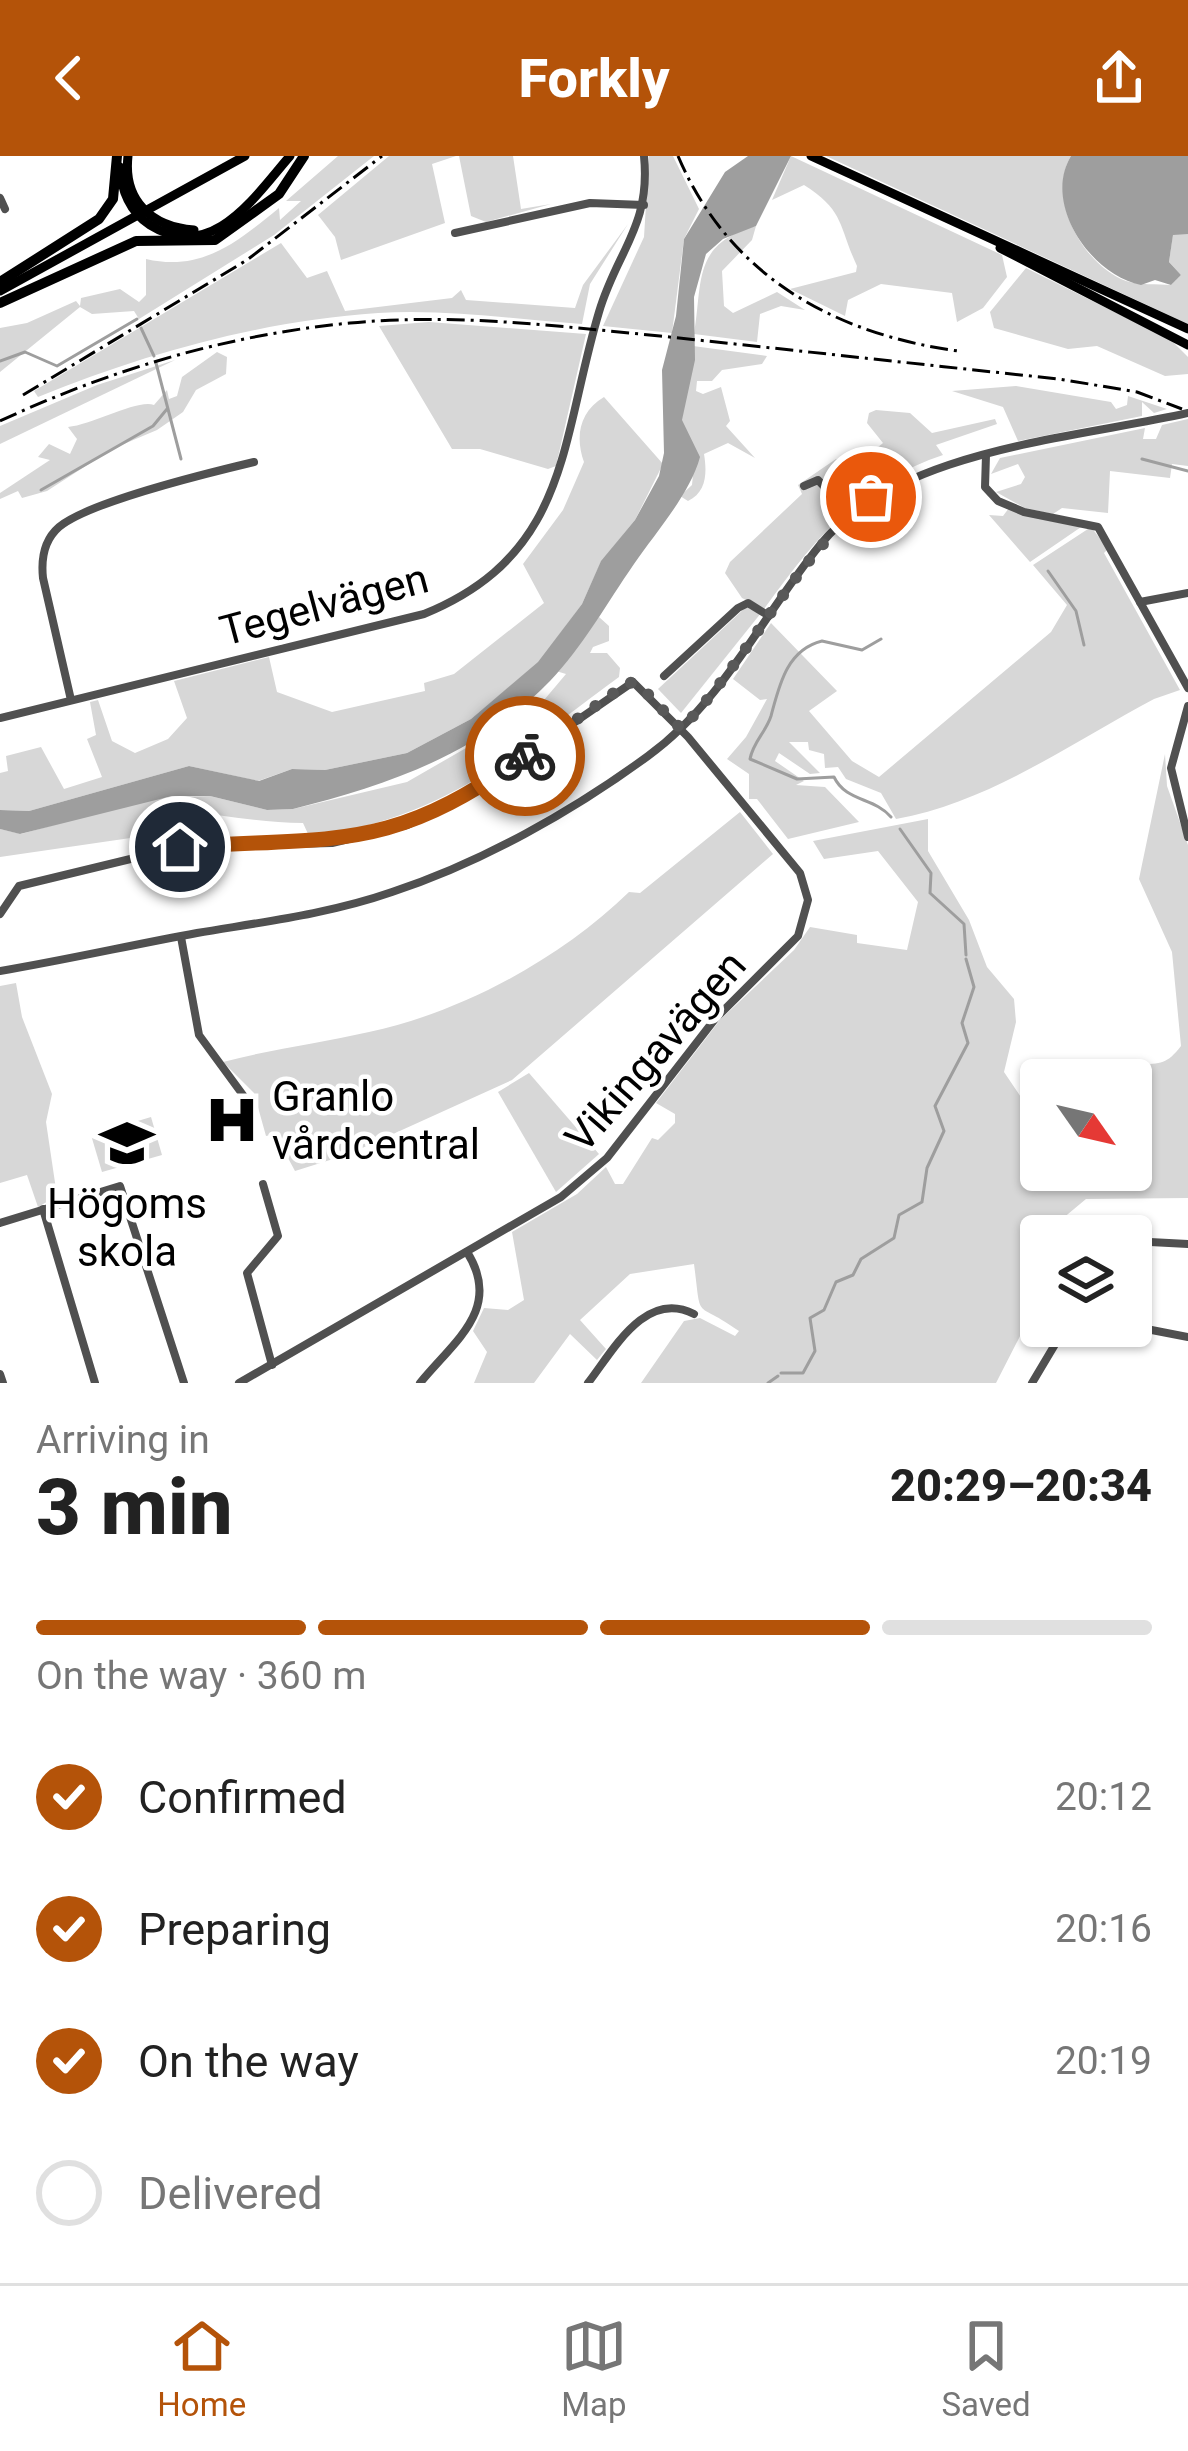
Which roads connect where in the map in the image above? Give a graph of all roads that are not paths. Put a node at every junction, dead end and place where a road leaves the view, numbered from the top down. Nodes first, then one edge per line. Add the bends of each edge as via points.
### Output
1 (122, 156) edge
2 (244, 156) edge
3 (287, 156) edge
4 (304, 156) edge
5 (644, 156) edge
6 (812, 157) edge
7 (0, 198) edge
8 (644, 205) junction
9 (5, 209) dead end
10 (146, 218) junction
11 (232, 221) junction
12 (455, 233) dead end
13 (974, 233) junction
14 (178, 242) junction
15 (0, 286) edge
16 (0, 303) edge
17 (1188, 329) edge
18 (1188, 345) edge
19 (1188, 413) edge
20 (986, 455) junction
21 (254, 461) dead end
22 (804, 486) dead end
23 (850, 514) junction
24 (1188, 593) edge
25 (1140, 602) junction
26 (769, 616) junction
27 (664, 676) dead end
28 (1188, 688) edge
29 (71, 700) junction
30 (1188, 706) edge
31 (0, 718) edge
32 (681, 729) junction
33 (1188, 837) edge
34 (0, 914) edge
35 (181, 937) junction
36 (0, 971) edge
37 (243, 1095) dead end
38 (263, 1184) dead end
39 (43, 1209) junction
40 (0, 1223) edge
41 (1152, 1242) edge
42 (1188, 1244) edge
43 (467, 1252) junction
44 (694, 1314) dead end
45 (1152, 1330) edge
46 (1188, 1337) edge
47 (1053, 1347) edge
48 (270, 1366) junction
49 (0, 1374) edge
50 (3, 1383) edge
51 (94, 1383) edge
52 (184, 1383) edge
53 (239, 1383) edge
54 (275, 1383) edge
55 (420, 1383) edge
56 (588, 1383) edge
57 (1032, 1383) edge

1 - 10 main road via 131,198
1 - 15 highway via 99,219
2 - 15 main road
3 - 10 main road via 211,226 181,229
3 - 11 main road
4 - 14 highway via 279,194 246,222 214,240
5 - 8 street, Tegelvägen
6 - 13 main road
7 - 9 street
8 - 12 street via 590,203
8 - 29 street, Tegelvägen via 600,308 559,479 533,532 501,569 424,614
10 - 11 main road via 183,236
11 - 14 main road via 214,235
13 - 17 main road
13 - 18 main road
14 - 16 highway via 136,241
19 - 20 street
20 - 23 street via 924,471
20 - 25 street via 985,487 998,501 1098,527
21 - 29 street via 74,517 52,534 41,562
22 - 23 street via 818,479
23 - 26 street
24 - 25 street
25 - 28 street
26 - 27 street via 748,603 738,608
26 - 32 street
29 - 31 street, Tegelvägen
30 - 33 street via 1171,768
32 - 34 street, Vikingavägen via 629,682 463,799 407,826 332,842 180,847 128,857 19,886
32 - 35 street via 540,822 412,885 340,908
32 - 43 street, Vikingavägen via 800,873 808,900 802,928 715,1019 607,1158 561,1197
35 - 36 street
35 - 37 street via 199,1035
38 - 48 street via 278,1237 250,1264 247,1281
39 - 40 street
39 - 51 street
39 - 52 street via 120,1186
41 - 42 street
43 - 48 street, Vikingavägen
43 - 55 street via 481,1278 478,1312
44 - 56 street via 664,1309 639,1319
45 - 46 street
47 - 57 street
48 - 53 street, Vikingavägen
48 - 54 street
49 - 50 street

